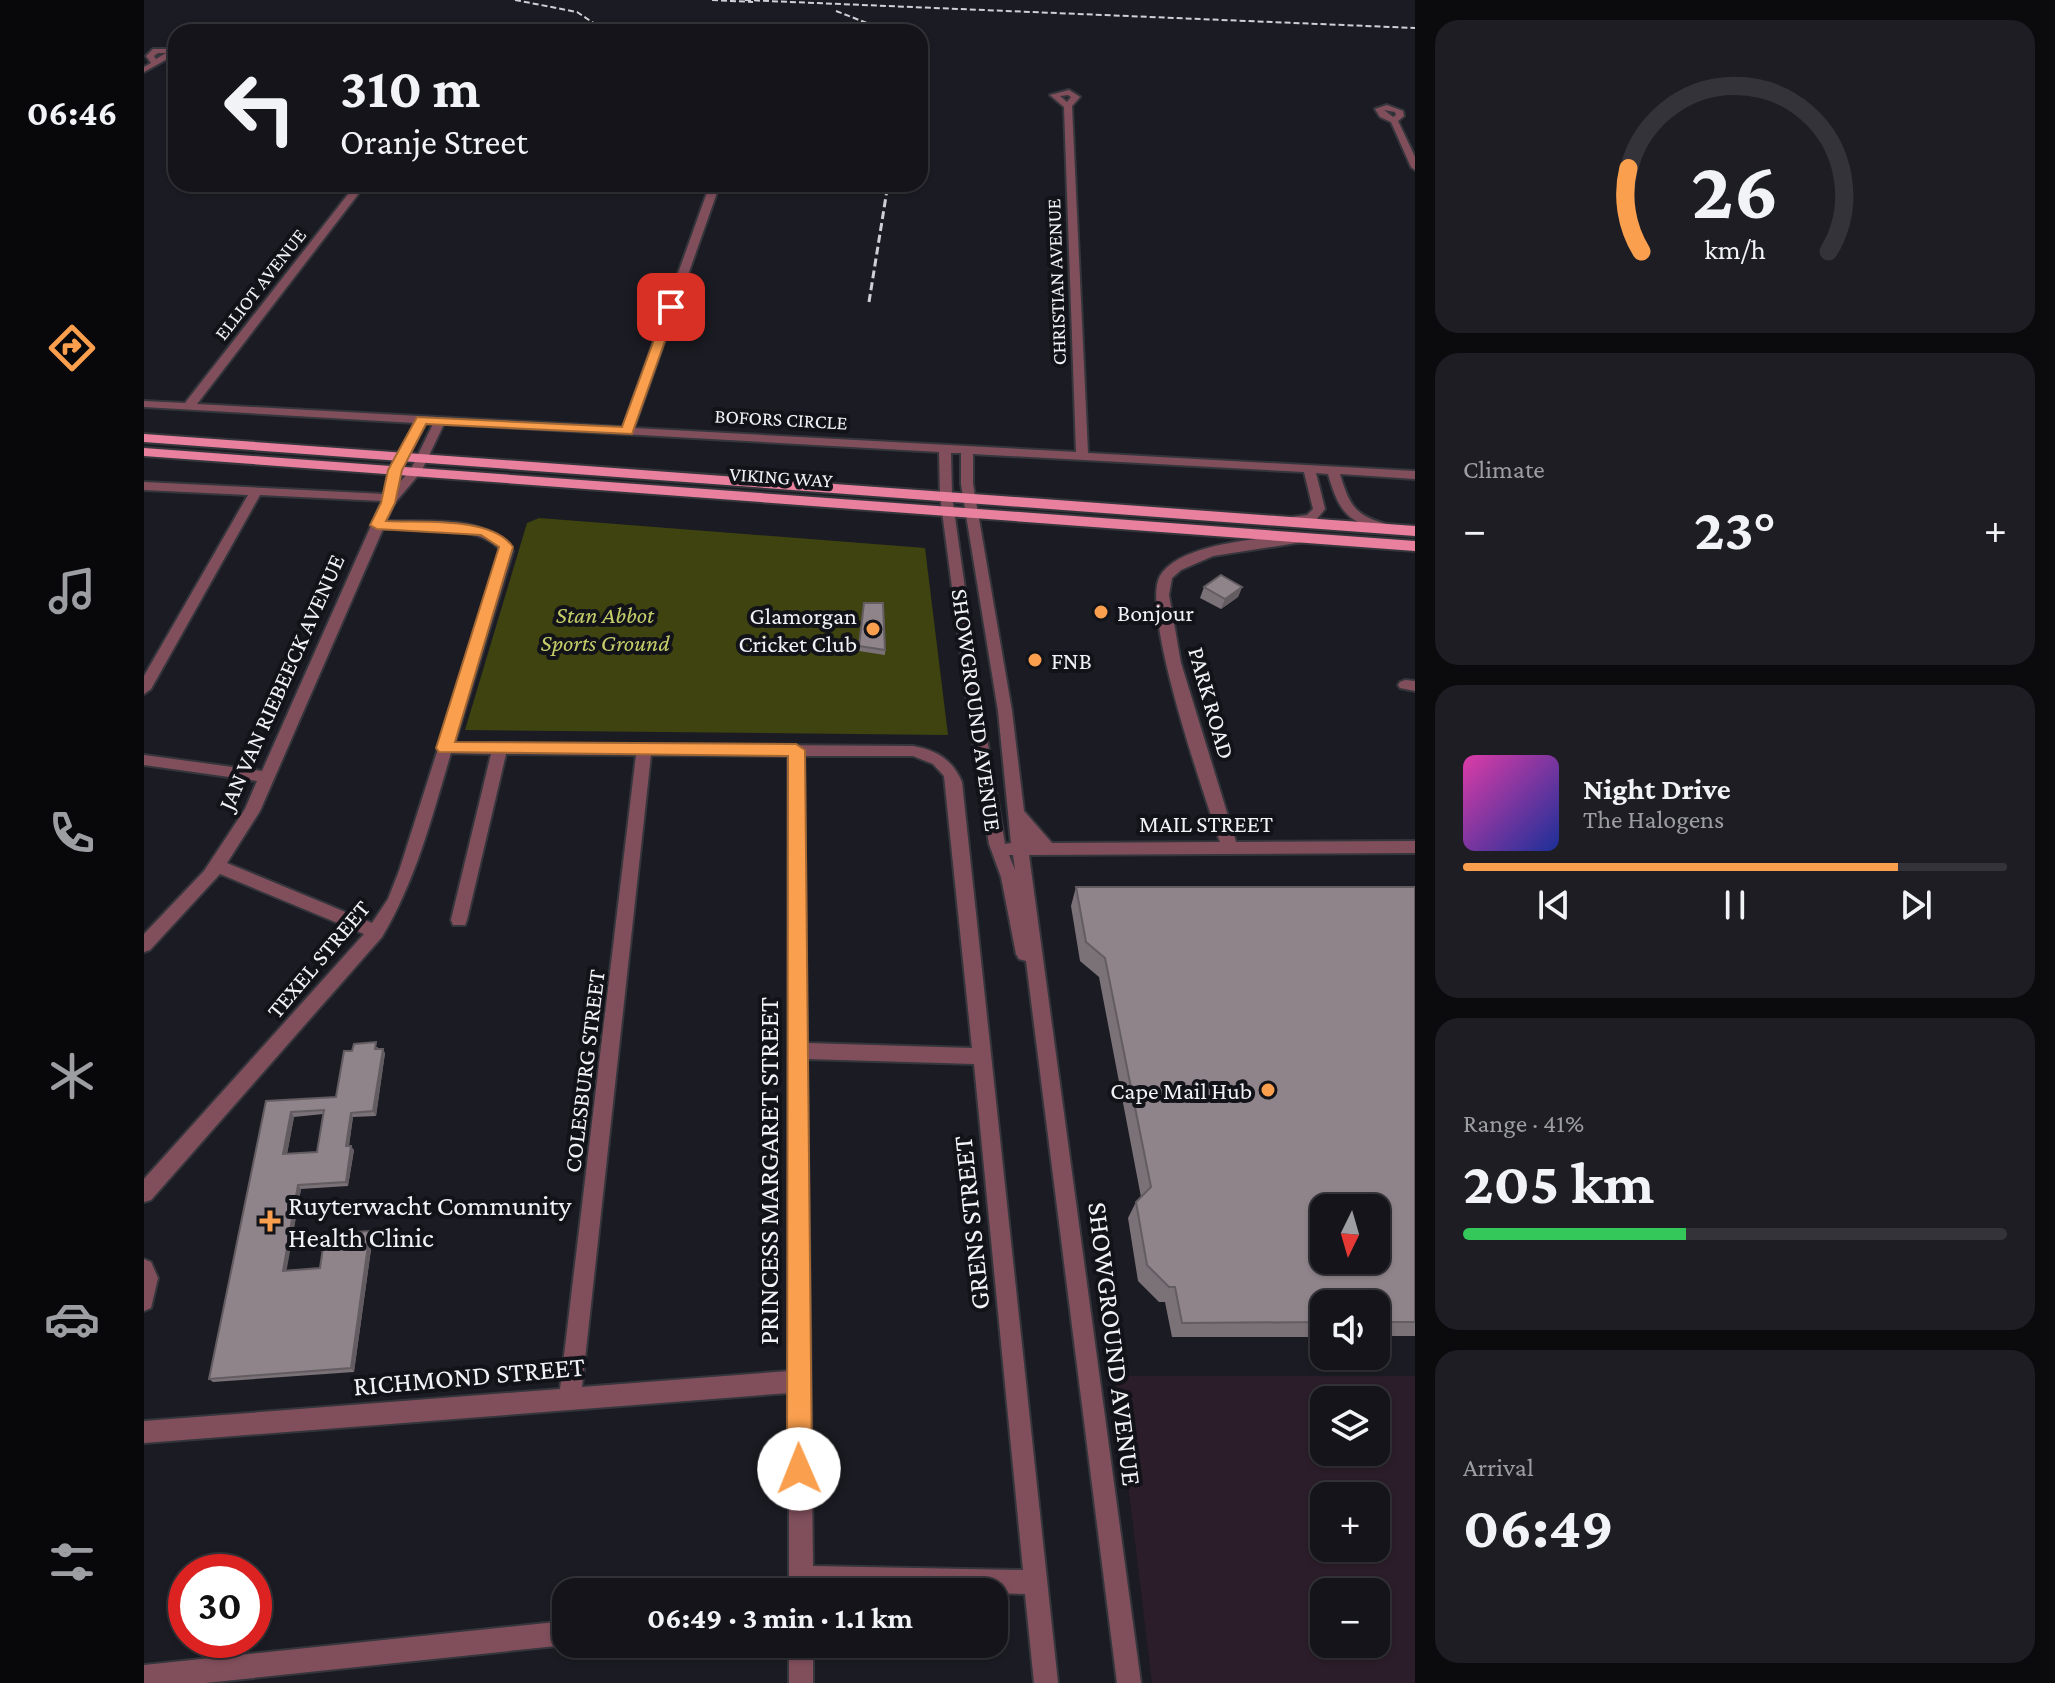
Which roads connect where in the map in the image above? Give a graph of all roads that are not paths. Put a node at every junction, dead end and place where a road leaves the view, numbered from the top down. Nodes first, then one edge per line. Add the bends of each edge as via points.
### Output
1 (154, 62) dead end
2 (144, 70) edge
3 (1068, 106) dead end
4 (1394, 120) dead end
5 (1415, 167) edge
6 (355, 192) edge
7 (712, 192) edge
8 (144, 404) edge
9 (188, 407) junction
10 (391, 419) junction
11 (422, 420) junction
12 (440, 421) junction
13 (627, 431) junction
14 (144, 438) edge
15 (412, 438) junction
16 (945, 449) junction
17 (967, 450) junction
18 (144, 452) edge
19 (1082, 456) junction
20 (398, 463) junction
21 (418, 465) junction
22 (1309, 470) junction
23 (1333, 471) junction
24 (1415, 475) edge
25 (144, 486) edge
26 (257, 490) junction
27 (390, 500) junction
28 (947, 503) junction
29 (972, 505) junction
30 (1282, 521) junction
31 (377, 525) junction
32 (1390, 529) junction
33 (1415, 531) edge
34 (1312, 538) junction
35 (1415, 546) edge
36 (144, 689) edge
37 (445, 748) junction
38 (500, 748) junction
39 (644, 749) junction
40 (796, 750) junction
41 (144, 760) edge
42 (268, 777) junction
43 (1016, 813) junction
44 (1229, 846) junction
45 (1415, 847) edge
46 (998, 849) junction
47 (1020, 849) junction
48 (1048, 849) junction
49 (218, 866) junction
50 (459, 920) dead end
51 (376, 932) junction
52 (148, 938) edge
53 (1041, 1014) junction
54 (798, 1051) junction
55 (982, 1056) junction
56 (144, 1193) edge
57 (144, 1269) edge
58 (144, 1301) edge
59 (798, 1381) junction
60 (570, 1398) junction
61 (144, 1432) edge
62 (798, 1578) edge
63 (1008, 1581) edge
64 (1036, 1582) junction
65 (552, 1634) edge
66 (801, 1658) edge
67 (144, 1677) edge
68 (801, 1683) edge
69 (1046, 1683) edge
70 (1129, 1683) edge

1 - 2 street
3 - 19 street, CHRISTIAN AVENUE
4 - 5 street
6 - 9 street, ELLIOT AVENUE
7 - 13 street
8 - 9 street, BOFORS CIRCLE
9 - 10 street, BOFORS CIRCLE
10 - 11 street, BOFORS CIRCLE
10 - 15 street via 405,425
11 - 12 street, BOFORS CIRCLE
11 - 15 street, JAN VAN RIEBEECK AVENUE
12 - 13 street, BOFORS CIRCLE
12 - 21 street, JAN VAN RIEBEECK AVENUE
13 - 16 street, BOFORS CIRCLE
14 - 20 main road, VIKING WAY
15 - 20 street, JAN VAN RIEBEECK AVENUE
16 - 17 street, BOFORS CIRCLE
16 - 28 street, SHOWGROUND AVENUE
17 - 19 street, BOFORS CIRCLE
17 - 29 street, SHOWGROUND AVENUE
18 - 20 main road, VIKING WAY
19 - 22 street, BOFORS CIRCLE
20 - 21 main road, VIKING WAY
20 - 27 street, JAN VAN RIEBEECK AVENUE
21 - 27 street, JAN VAN RIEBEECK AVENUE
21 - 28 main road, VIKING WAY
22 - 23 street, BOFORS CIRCLE
22 - 30 street via 1318,513
23 - 24 street, BOFORS CIRCLE
23 - 32 street via 1350,515
25 - 26 street
26 - 27 street
26 - 36 street
27 - 31 street, JAN VAN RIEBEECK AVENUE
28 - 29 main road, VIKING WAY
28 - 46 street, SHOWGROUND AVENUE
29 - 30 main road, VIKING WAY
29 - 34 main road, VIKING WAY
29 - 43 street, SHOWGROUND AVENUE
30 - 32 main road, VIKING WAY
31 - 37 street, TEXEL STREET via 479,530 505,544 506,555
31 - 42 street, JAN VAN RIEBEECK AVENUE
32 - 33 main road, VIKING WAY
34 - 35 main road, VIKING WAY
34 - 44 street, PARK ROAD via 1233,547 1193,559 1169,574 1161,591
37 - 38 street
37 - 51 street, TEXEL STREET via 407,871
38 - 39 street
38 - 50 street
39 - 40 street
39 - 60 street, COLESBURG STREET
40 - 54 street, PRINCESS MARGARET STREET
40 - 55 street, GRENS STREET via 913,751 940,761 954,782
41 - 42 street
42 - 49 street, JAN VAN RIEBEECK AVENUE
43 - 47 street, SHOWGROUND AVENUE
43 - 48 street
44 - 45 street, MAIL STREET
44 - 48 street, MAIL STREET
46 - 47 street, MAIL STREET
46 - 53 street, SHOWGROUND AVENUE
47 - 48 street, MAIL STREET
47 - 53 street, SHOWGROUND AVENUE
49 - 51 street
49 - 52 street, JAN VAN RIEBEECK AVENUE
51 - 56 street, TEXEL STREET
53 - 70 street, SHOWGROUND AVENUE
54 - 55 street
54 - 59 street, PRINCESS MARGARET STREET
55 - 64 street, GRENS STREET
57 - 58 street
59 - 60 street, RICHMOND STREET
59 - 62 street, PRINCESS MARGARET STREET
60 - 61 street, RICHMOND STREET
63 - 64 street
64 - 69 street, GRENS STREET
65 - 67 street
66 - 68 street

